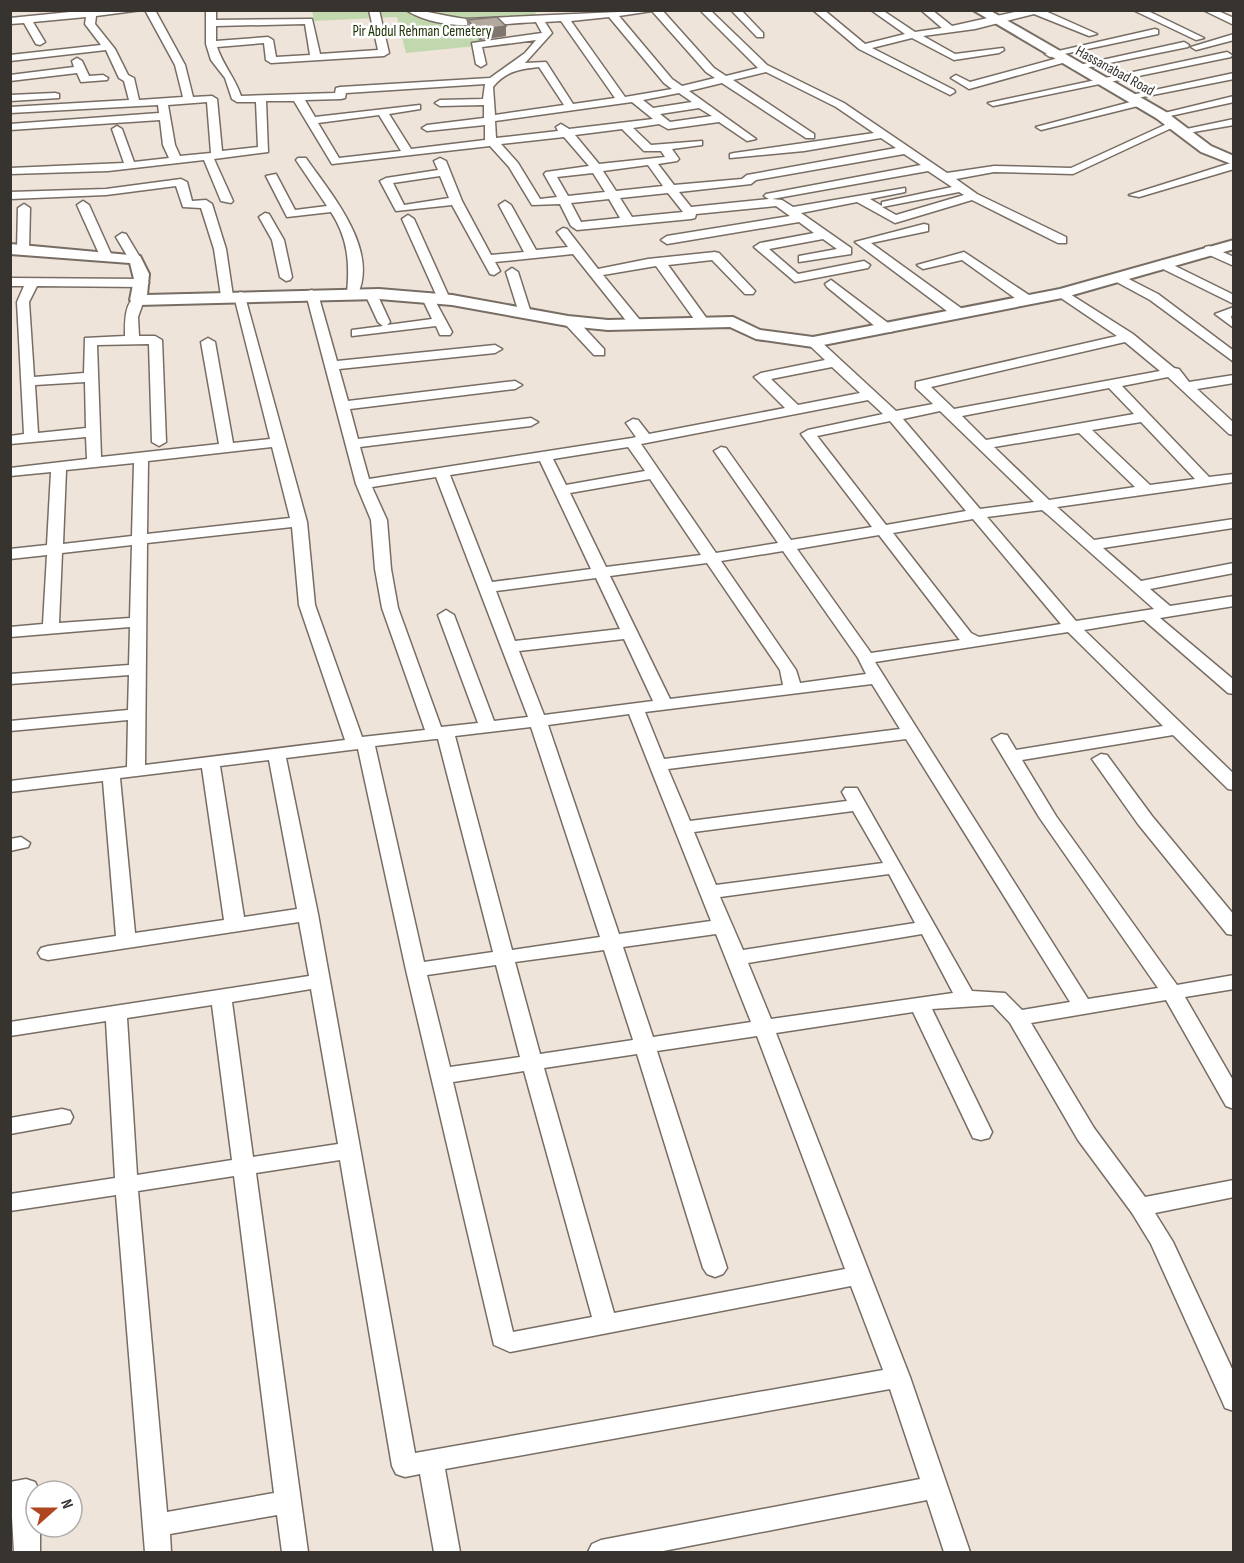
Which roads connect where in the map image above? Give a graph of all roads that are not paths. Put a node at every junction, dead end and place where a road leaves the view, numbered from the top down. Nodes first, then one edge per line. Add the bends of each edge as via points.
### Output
1 (138, 10) edge
2 (150, 10) edge
3 (212, 10) edge
4 (374, 10) edge
5 (410, 10) edge
6 (648, 10) edge
7 (656, 10) edge
8 (704, 10) edge
9 (735, 10) edge
10 (817, 10) edge
11 (875, 10) edge
12 (925, 10) edge
13 (979, 10) edge
14 (1137, 10) edge
15 (1207, 10) edge
16 (1037, 11) edge
17 (92, 13) junction
18 (613, 15) junction
19 (564, 18) junction
20 (27, 19) junction
21 (539, 20) junction
22 (10, 21) edge
23 (995, 22) junction
24 (1233, 22) edge
25 (211, 23) junction
26 (951, 30) junction
27 (938, 32) junction
28 (1155, 32) dead end
29 (1092, 34) dead end
30 (760, 35) dead end
31 (912, 35) junction
32 (545, 36) junction
33 (1233, 37) edge
34 (56, 39) dead end
35 (40, 42) dead end
36 (212, 44) junction
37 (1199, 44) junction
38 (1184, 45) dead end
39 (961, 46) dead end
40 (108, 47) junction
41 (863, 47) junction
42 (999, 50) dead end
43 (69, 51) junction
44 (316, 57) junction
45 (1056, 57) junction
46 (1230, 57) edge
47 (10, 58) edge
48 (481, 64) dead end
49 (512, 67) junction
50 (1075, 67) junction
51 (81, 69) junction
52 (767, 69) junction
53 (1233, 76) edge
54 (10, 78) edge
55 (103, 78) dead end
56 (956, 78) dead end
57 (724, 79) junction
58 (492, 81) junction
59 (1099, 81) junction
60 (389, 86) junction
61 (681, 89) junction
62 (950, 92) dead end
63 (133, 97) junction
64 (10, 98) edge
65 (298, 98) junction
66 (634, 98) junction
67 (261, 99) junction
68 (1233, 99) edge
69 (188, 100) junction
70 (622, 100) junction
71 (1133, 100) junction
72 (163, 101) junction
73 (489, 102) junction
74 (440, 103) dead end
75 (993, 103) dead end
76 (702, 104) junction
77 (416, 107) dead end
78 (570, 107) junction
79 (399, 109) junction
80 (10, 110) edge
81 (546, 111) junction
82 (382, 112) junction
83 (650, 112) junction
84 (1161, 115) junction
85 (165, 116) junction
86 (601, 116) junction
87 (723, 118) junction
88 (312, 121) junction
89 (661, 121) junction
90 (556, 122) junction
91 (1233, 122) edge
92 (490, 124) junction
93 (681, 124) junction
94 (625, 126) junction
95 (10, 127) edge
96 (427, 128) dead end
97 (1041, 128) dead end
98 (1178, 128) junction
99 (117, 129) dead end
100 (567, 134) junction
101 (881, 135) junction
102 (810, 136) dead end
103 (751, 139) dead end
104 (494, 143) junction
105 (664, 147) junction
106 (435, 148) junction
107 (905, 150) junction
108 (407, 152) junction
109 (213, 156) junction
110 (734, 156) dead end
111 (176, 160) junction
112 (302, 160) dead end
113 (650, 161) junction
114 (1233, 163) edge
115 (130, 165) junction
116 (930, 166) junction
117 (596, 168) junction
118 (10, 171) edge
119 (444, 172) junction
120 (272, 176) dead end
121 (946, 177) junction
122 (750, 180) junction
123 (961, 188) junction
124 (671, 189) junction
125 (901, 190) dead end
126 (612, 195) junction
127 (1135, 195) dead end
128 (10, 196) edge
129 (973, 196) junction
130 (859, 198) junction
131 (774, 199) junction
132 (564, 200) junction
133 (227, 201) dead end
134 (456, 201) junction
135 (83, 205) dead end
136 (505, 205) dead end
137 (874, 207) junction
138 (24, 208) dead end
139 (335, 208) junction
140 (688, 211) junction
141 (791, 211) junction
142 (291, 214) junction
143 (802, 218) junction
144 (408, 219) dead end
145 (628, 221) junction
146 (924, 228) dead end
147 (563, 232) dead end
148 (826, 235) junction
149 (122, 237) dead end
150 (667, 240) dead end
151 (1062, 240) dead end
152 (1233, 244) edge
153 (17, 249) edge
154 (576, 250) junction
155 (1209, 250) junction
156 (532, 255) junction
157 (106, 256) junction
158 (135, 259) junction
159 (487, 259) junction
160 (803, 259) dead end
161 (660, 262) junction
162 (1233, 262) edge
163 (1163, 264) junction
164 (864, 265) dead end
165 (923, 265) dead end
166 (494, 271) dead end
167 (512, 272) dead end
168 (594, 273) junction
169 (286, 277) dead end
170 (1117, 277) junction
171 (10, 282) edge
172 (32, 282) junction
173 (143, 283) junction
174 (831, 284) dead end
175 (749, 291) dead end
176 (353, 293) junction
177 (1062, 293) junction
178 (312, 294) junction
179 (371, 294) junction
180 (234, 296) junction
181 (436, 299) junction
182 (138, 300) junction
183 (1027, 300) junction
184 (1233, 300) edge
185 (1233, 311) edge
186 (525, 313) junction
187 (960, 314) junction
188 (384, 322) dead end
189 (571, 322) junction
190 (704, 323) junction
191 (1233, 324) edge
192 (637, 325) junction
193 (887, 329) junction
194 (357, 333) dead end
195 (1128, 337) junction
196 (132, 339) junction
197 (208, 342) dead end
198 (813, 342) junction
199 (495, 349) dead end
200 (599, 352) dead end
201 (1233, 358) edge
202 (835, 362) junction
203 (331, 366) junction
204 (1174, 372) junction
205 (91, 376) junction
206 (1233, 379) edge
207 (27, 382) junction
208 (1113, 384) junction
209 (515, 385) dead end
210 (1188, 386) junction
211 (872, 395) junction
212 (341, 405) junction
213 (795, 410) junction
214 (947, 410) junction
215 (893, 416) junction
216 (1144, 417) junction
217 (531, 422) dead end
218 (633, 423) dead end
219 (1082, 428) junction
220 (1233, 431) edge
221 (93, 432) junction
222 (31, 438) junction
223 (10, 440) edge
224 (639, 441) junction
225 (159, 442) dead end
226 (278, 442) junction
227 (352, 444) junction
228 (983, 445) junction
229 (226, 448) junction
230 (721, 451) dead end
231 (545, 456) junction
232 (141, 458) junction
233 (94, 463) junction
234 (59, 467) junction
235 (10, 472) edge
236 (442, 473) junction
237 (655, 474) junction
238 (1233, 478) edge
239 (1206, 482) junction
240 (363, 484) junction
241 (566, 489) dead end
242 (1147, 491) junction
243 (1047, 506) junction
244 (978, 514) junction
245 (299, 522) junction
246 (1233, 523) edge
247 (884, 530) junction
248 (138, 540) junction
249 (1092, 545) junction
250 (786, 546) junction
251 (55, 549) junction
252 (10, 554) edge
253 (712, 558) junction
254 (1233, 568) edge
255 (600, 572) junction
256 (1138, 586) junction
257 (486, 588) junction
258 (1233, 601) edge
259 (1166, 611) junction
260 (1146, 614) junction
261 (446, 615) dead end
262 (137, 622) junction
263 (51, 628) junction
264 (1073, 628) junction
265 (10, 632) edge
266 (629, 633) junction
267 (978, 642) junction
268 (510, 647) junction
269 (867, 659) junction
270 (137, 669) junction
271 (876, 678) junction
272 (10, 679) edge
273 (793, 688) junction
274 (1233, 689) edge
275 (664, 705) junction
276 (635, 709) junction
277 (136, 714) junction
278 (538, 721) junction
279 (10, 726) edge
280 (488, 727) junction
281 (1176, 729) junction
282 (440, 733) junction
283 (911, 733) junction
284 (1001, 739) dead end
285 (360, 743) junction
286 (276, 752) junction
287 (1012, 756) junction
288 (1101, 759) dead end
289 (210, 760) junction
290 (658, 765) junction
291 (136, 770) junction
292 (111, 773) junction
293 (1233, 785) edge
294 (10, 787) edge
295 (683, 828) junction
296 (895, 867) junction
297 (709, 892) junction
298 (308, 914) junction
299 (236, 925) junction
300 (724, 926) junction
301 (928, 927) junction
302 (1233, 929) edge
303 (126, 942) junction
304 (612, 942) junction
305 (48, 953) dead end
306 (505, 958) junction
307 (736, 958) junction
308 (416, 970) junction
309 (321, 981) junction
310 (1233, 982) edge
311 (1172, 993) junction
312 (221, 996) junction
313 (966, 998) junction
314 (919, 1004) junction
315 (1083, 1007) junction
316 (116, 1012) junction
317 (1018, 1018) junction
318 (764, 1028) junction
319 (10, 1029) edge
320 (645, 1046) junction
321 (532, 1063) junction
322 (442, 1076) junction
323 (1233, 1101) edge
324 (62, 1117) dead end
325 (10, 1126) edge
326 (981, 1132) dead end
327 (350, 1150) junction
328 (244, 1167) junction
329 (126, 1184) junction
330 (1233, 1188) edge
331 (10, 1203) edge
332 (1140, 1207) junction
333 (715, 1268) dead end
334 (858, 1276) junction
335 (605, 1322) junction
336 (898, 1377) junction
337 (1228, 1377) edge
338 (1233, 1401) edge
339 (431, 1461) junction
340 (933, 1488) junction
341 (10, 1493) edge
342 (289, 1502) junction
343 (156, 1525) junction
344 (27, 1552) edge
345 (158, 1552) edge
346 (295, 1552) edge
347 (447, 1552) edge
348 (601, 1552) edge
349 (957, 1552) edge

1 - 17 street
2 - 69 street via 176,58
3 - 25 street
4 - 44 street via 384,53
5 - 21 street via 467,22
6 - 18 street
7 - 57 street via 710,70
8 - 52 street
9 - 30 street
10 - 41 street
11 - 31 street
12 - 26 street
13 - 23 street, Hassanabad Road
14 - 37 street
15 - 24 street
16 - 23 street
16 - 29 street
17 - 20 street
17 - 40 street via 90,24
18 - 19 street
18 - 61 street via 668,81
19 - 21 street
19 - 70 street
20 - 22 street
20 - 35 street
21 - 32 street
23 - 26 street
23 - 45 street, Hassanabad Road
25 - 36 street
25 - 44 street via 309,21
26 - 27 street
27 - 31 street
27 - 39 street
28 - 45 street
31 - 41 street
31 - 42 street via 954,57
32 - 48 street via 476,45
32 - 49 street
33 - 37 street
34 - 43 street
36 - 44 street via 268,40 271,60
36 - 67 street via 237,99
37 - 46 street
38 - 50 street
40 - 43 street
40 - 63 street via 124,78 129,78
41 - 62 street
43 - 47 street
43 - 51 street
45 - 50 street, Hassanabad Road
45 - 56 street via 969,86
46 - 59 street
49 - 58 street
49 - 78 street via 542,64
50 - 59 street, Hassanabad Road
51 - 54 street
51 - 55 street via 85,80
52 - 57 street
52 - 101 street via 840,105
53 - 71 street
57 - 61 street
57 - 102 street
58 - 60 street
58 - 73 street via 488,87
59 - 71 street, Hassanabad Road
59 - 75 street
60 - 65 street via 340,90 341,96
60 - 79 street
61 - 66 street
61 - 76 street
63 - 64 street
63 - 72 street
63 - 80 street
65 - 67 street
65 - 88 street
66 - 70 street
66 - 83 street
67 - 109 street via 264,150
68 - 84 street
69 - 72 street
69 - 109 street via 212,99
70 - 86 street
71 - 84 street, Hassanabad Road
71 - 97 street
72 - 85 street
73 - 74 street
73 - 92 street
76 - 83 street
76 - 87 street
77 - 79 street
78 - 81 street
78 - 86 street
79 - 82 street
81 - 90 street
81 - 92 street
82 - 88 street
82 - 108 street
83 - 89 street
84 - 98 street, Hassanabad Road
85 - 95 street
85 - 111 street via 169,145
86 - 94 street
86 - 100 street
87 - 93 street
87 - 103 street
88 - 108 street via 336,162
89 - 93 street via 668,126
89 - 94 street
90 - 92 street
90 - 100 street
91 - 98 street
92 - 96 street
92 - 104 street
93 - 105 street via 698,143
94 - 105 street via 648,149
98 - 114 street, Hassanabad Road
98 - 121 street via 1073,171 994,169
99 - 115 street
100 - 104 street
100 - 117 street
101 - 107 street
101 - 110 street
104 - 106 street
104 - 132 street via 536,203
105 - 113 street via 673,159
106 - 108 street
106 - 119 street
107 - 116 street
107 - 122 street via 747,177
109 - 111 street
109 - 133 street
111 - 115 street
112 - 139 street
113 - 117 street
113 - 124 street
114 - 127 street
115 - 118 street
116 - 121 street
116 - 131 street
117 - 126 street
117 - 132 street via 550,174
119 - 134 street
119 - 134 street via 386,181 400,209
120 - 142 street
121 - 123 street
122 - 124 street
122 - 131 street
123 - 129 street
123 - 137 street
124 - 126 street
124 - 140 street
125 - 130 street
126 - 132 street
126 - 145 street
128 - 180 street via 106,192 181,182 187,205 206,204
129 - 137 street via 895,219
129 - 151 street
130 - 137 street
130 - 141 street
131 - 140 street
131 - 141 street
132 - 145 street via 578,226
134 - 159 street
135 - 157 street
136 - 156 street
138 - 153 street
139 - 142 street
139 - 176 street via 348,228 356,264
140 - 145 street via 691,215
141 - 143 street
142 - 169 street via 263,212 278,240
143 - 148 street
143 - 150 street
144 - 181 street
146 - 187 street via 861,242
147 - 154 street
148 - 160 street via 847,251
148 - 164 street via 760,247 795,278
149 - 158 street
152 - 155 street
153 - 157 street
154 - 156 street
154 - 168 street
155 - 162 street
155 - 163 street
156 - 159 street
157 - 158 street
158 - 173 street via 143,271
159 - 166 street
161 - 168 street
161 - 175 street via 714,256
161 - 190 street
163 - 170 street
163 - 184 street
165 - 183 street via 964,256
167 - 186 street
168 - 192 street
170 - 177 street
170 - 201 street via 1154,297
171 - 172 street
172 - 173 street
172 - 207 street via 23,302
173 - 182 street
174 - 193 street
176 - 178 street
176 - 179 street
177 - 183 street
177 - 195 street via 1099,314
178 - 180 street
178 - 203 street
179 - 181 street
179 - 188 street
180 - 182 street
180 - 226 street
181 - 186 street
181 - 194 street via 443,328
182 - 196 street via 132,317
183 - 187 street
185 - 191 street via 1221,314
186 - 189 street
187 - 193 street
189 - 192 street
189 - 200 street
190 - 192 street
190 - 198 street via 733,322 756,334
193 - 198 street
195 - 204 street
195 - 214 street via 921,384
196 - 205 street via 90,341
196 - 225 street via 155,340
197 - 229 street
198 - 202 street
199 - 203 street
202 - 211 street
202 - 213 street via 761,377
203 - 212 street
204 - 208 street
204 - 210 street
205 - 207 street
205 - 221 street
206 - 210 street
207 - 222 street
208 - 214 street
208 - 216 street
209 - 212 street
210 - 220 street
211 - 213 street
211 - 215 street
212 - 227 street
213 - 224 street
214 - 215 street
214 - 228 street
215 - 244 street
215 - 247 street via 808,434
216 - 219 street
216 - 239 street
217 - 227 street
218 - 224 street
219 - 228 street
219 - 242 street
221 - 222 street
221 - 233 street
222 - 223 street
224 - 231 street
224 - 237 street
226 - 229 street
226 - 245 street
227 - 240 street
228 - 243 street
229 - 232 street
230 - 250 street
231 - 236 street
231 - 255 street
232 - 233 street
232 - 248 street
233 - 234 street
234 - 235 street
234 - 251 street
236 - 240 street
236 - 257 street
237 - 241 street
237 - 253 street
238 - 239 street
239 - 242 street
240 - 282 street via 379,520 390,608
242 - 243 street
243 - 244 street
243 - 249 street
244 - 247 street
244 - 264 street
245 - 248 street
245 - 285 street via 307,605
246 - 249 street
247 - 250 street
247 - 267 street via 965,636
248 - 251 street
248 - 262 street
249 - 256 street
250 - 253 street
250 - 269 street
251 - 252 street
251 - 263 street
253 - 255 street
253 - 273 street via 788,670
254 - 256 street
255 - 257 street
255 - 266 street
256 - 259 street
257 - 268 street
258 - 259 street
259 - 260 street
260 - 264 street
260 - 274 street
261 - 280 street
262 - 263 street
262 - 270 street
263 - 265 street
264 - 267 street
264 - 281 street
266 - 268 street
266 - 275 street
267 - 269 street
268 - 278 street
269 - 271 street
270 - 272 street
270 - 277 street
271 - 273 street
271 - 283 street
273 - 275 street
275 - 276 street
276 - 278 street
276 - 290 street
277 - 279 street
277 - 291 street
278 - 280 street
278 - 304 street
280 - 282 street
281 - 287 street
281 - 293 street
282 - 285 street
282 - 306 street
283 - 290 street
283 - 315 street
284 - 287 street
285 - 286 street
285 - 308 street
286 - 289 street
286 - 298 street
287 - 311 street via 1048,817
288 - 302 street
289 - 291 street
289 - 299 street
290 - 295 street
291 - 292 street
292 - 294 street
292 - 303 street
295 - 296 street via 855,799
295 - 297 street
296 - 297 street
296 - 301 street
297 - 300 street
298 - 299 street
298 - 309 street
299 - 303 street
300 - 304 street
300 - 307 street
301 - 307 street
301 - 313 street
303 - 305 street
304 - 306 street
304 - 320 street
306 - 308 street
306 - 321 street
307 - 318 street
308 - 322 street
309 - 312 street
309 - 327 street
310 - 311 street
311 - 315 street
311 - 323 street
312 - 316 street
312 - 328 street
313 - 314 street
313 - 317 street via 998,998
314 - 318 street
314 - 326 street
315 - 317 street
316 - 319 street
316 - 329 street
317 - 332 street via 1086,1134
318 - 320 street
318 - 334 street
320 - 321 street
320 - 333 street
321 - 322 street
321 - 335 street
322 - 335 street via 503,1338 510,1342
324 - 325 street
327 - 328 street
327 - 339 street via 405,1466
328 - 329 street
328 - 342 street
329 - 331 street
329 - 343 street
330 - 332 street
332 - 337 street
334 - 335 street
334 - 336 street
336 - 339 street
336 - 340 street
337 - 338 street
339 - 347 street
340 - 348 street
340 - 349 street
341 - 344 street via 26,1490
342 - 343 street
342 - 346 street
343 - 345 street

